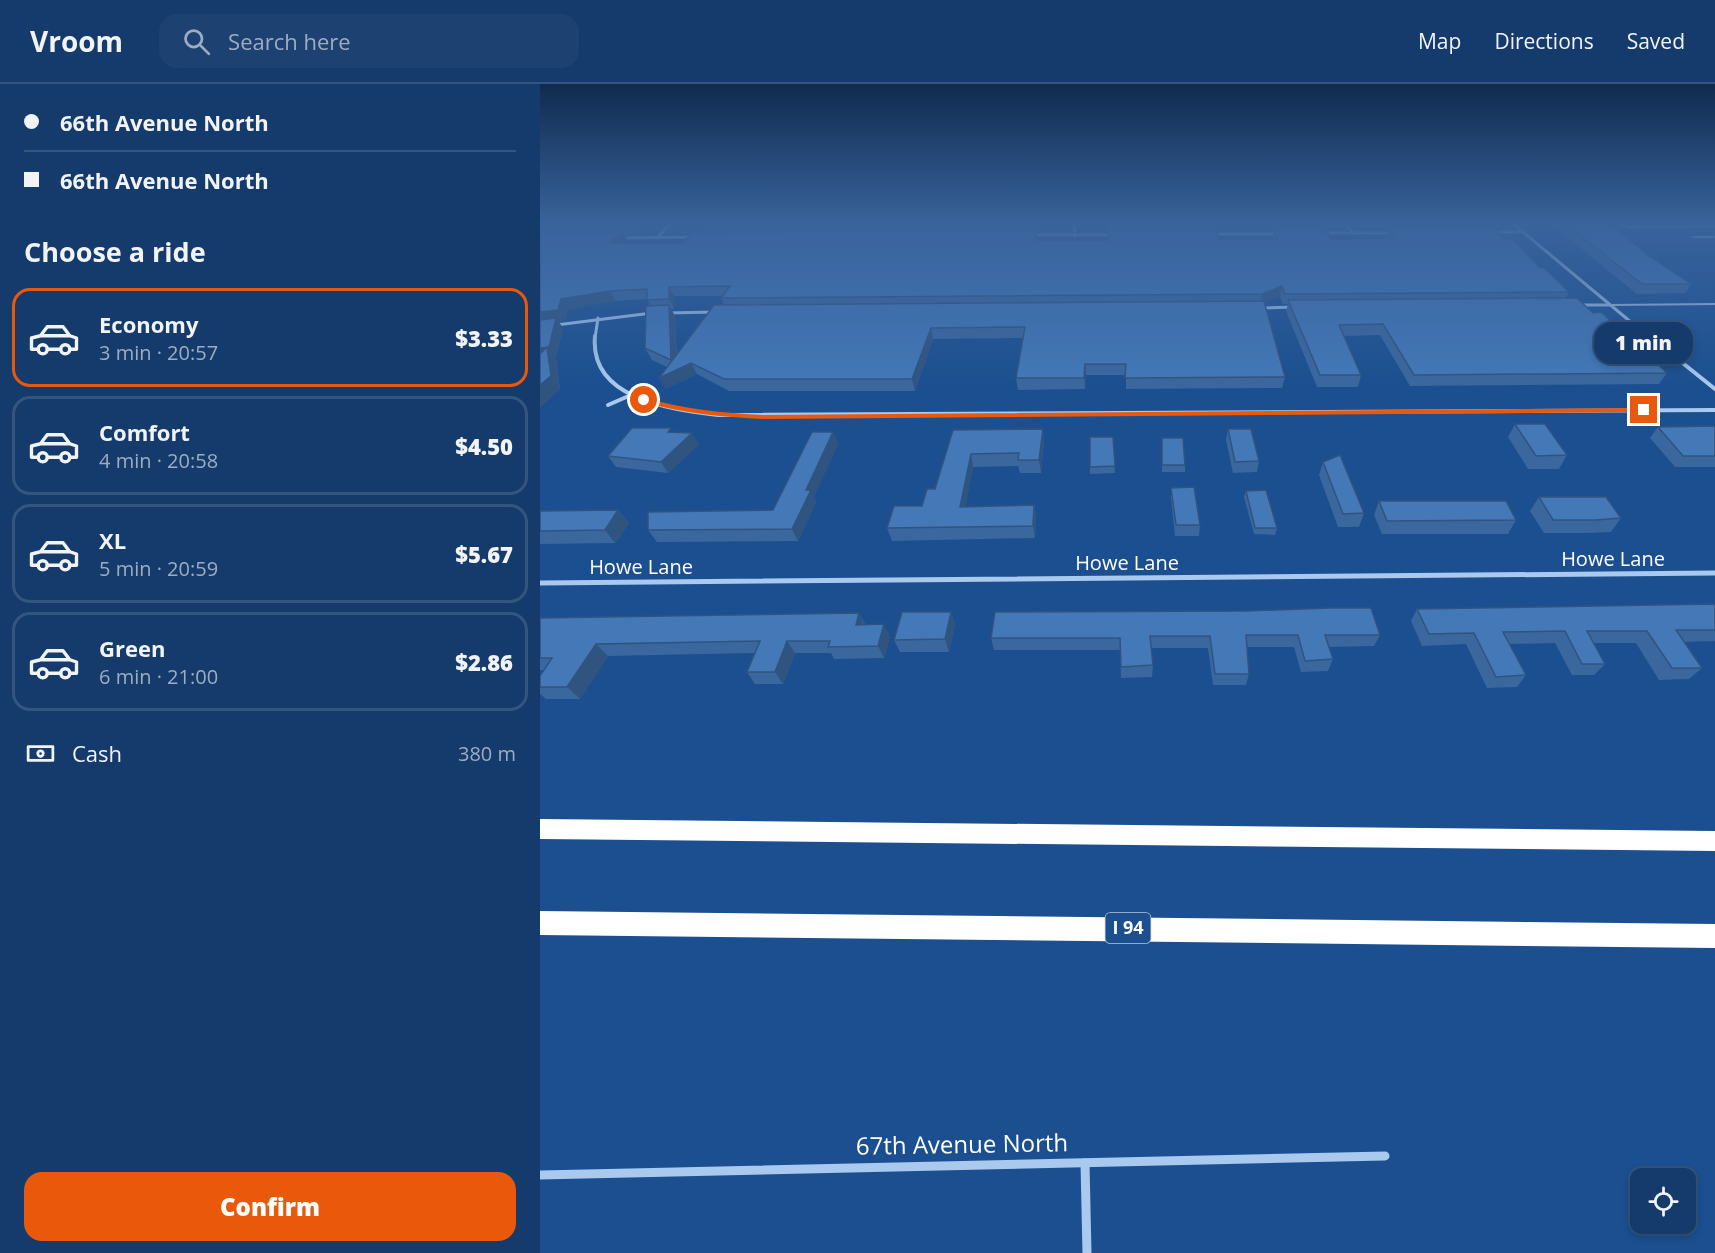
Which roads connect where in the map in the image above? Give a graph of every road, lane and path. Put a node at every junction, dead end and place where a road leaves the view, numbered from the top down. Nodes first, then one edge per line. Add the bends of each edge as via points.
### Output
1 (1576, 277) edge
2 (1715, 304) edge
3 (1573, 305) edge
4 (1609, 305) junction
5 (1298, 307) edge
6 (1250, 308) edge
7 (722, 312) edge
8 (598, 318) junction
9 (540, 327) edge
10 (1715, 389) edge
11 (631, 395) junction
12 (608, 405) dead end
13 (1715, 410) edge
14 (1715, 573) edge
15 (540, 583) edge
16 (540, 829) edge
17 (1715, 841) edge
18 (540, 923) edge
19 (1715, 936) edge
20 (1385, 1156) dead end
21 (1085, 1163) junction
22 (540, 1175) edge
23 (1088, 1253) edge

1 - 4 street
2 - 4 lane
3 - 4 street
4 - 10 street
5 - 6 street
7 - 8 street
8 - 9 street
8 - 11 street via 598,364 602,372
11 - 12 street
11 - 13 street via 679,410 764,417
14 - 15 street, Howe Lane
16 - 17 highway
18 - 19 highway, I 94
20 - 21 street, 67th Avenue North
21 - 22 street, 67th Avenue North
21 - 23 street

